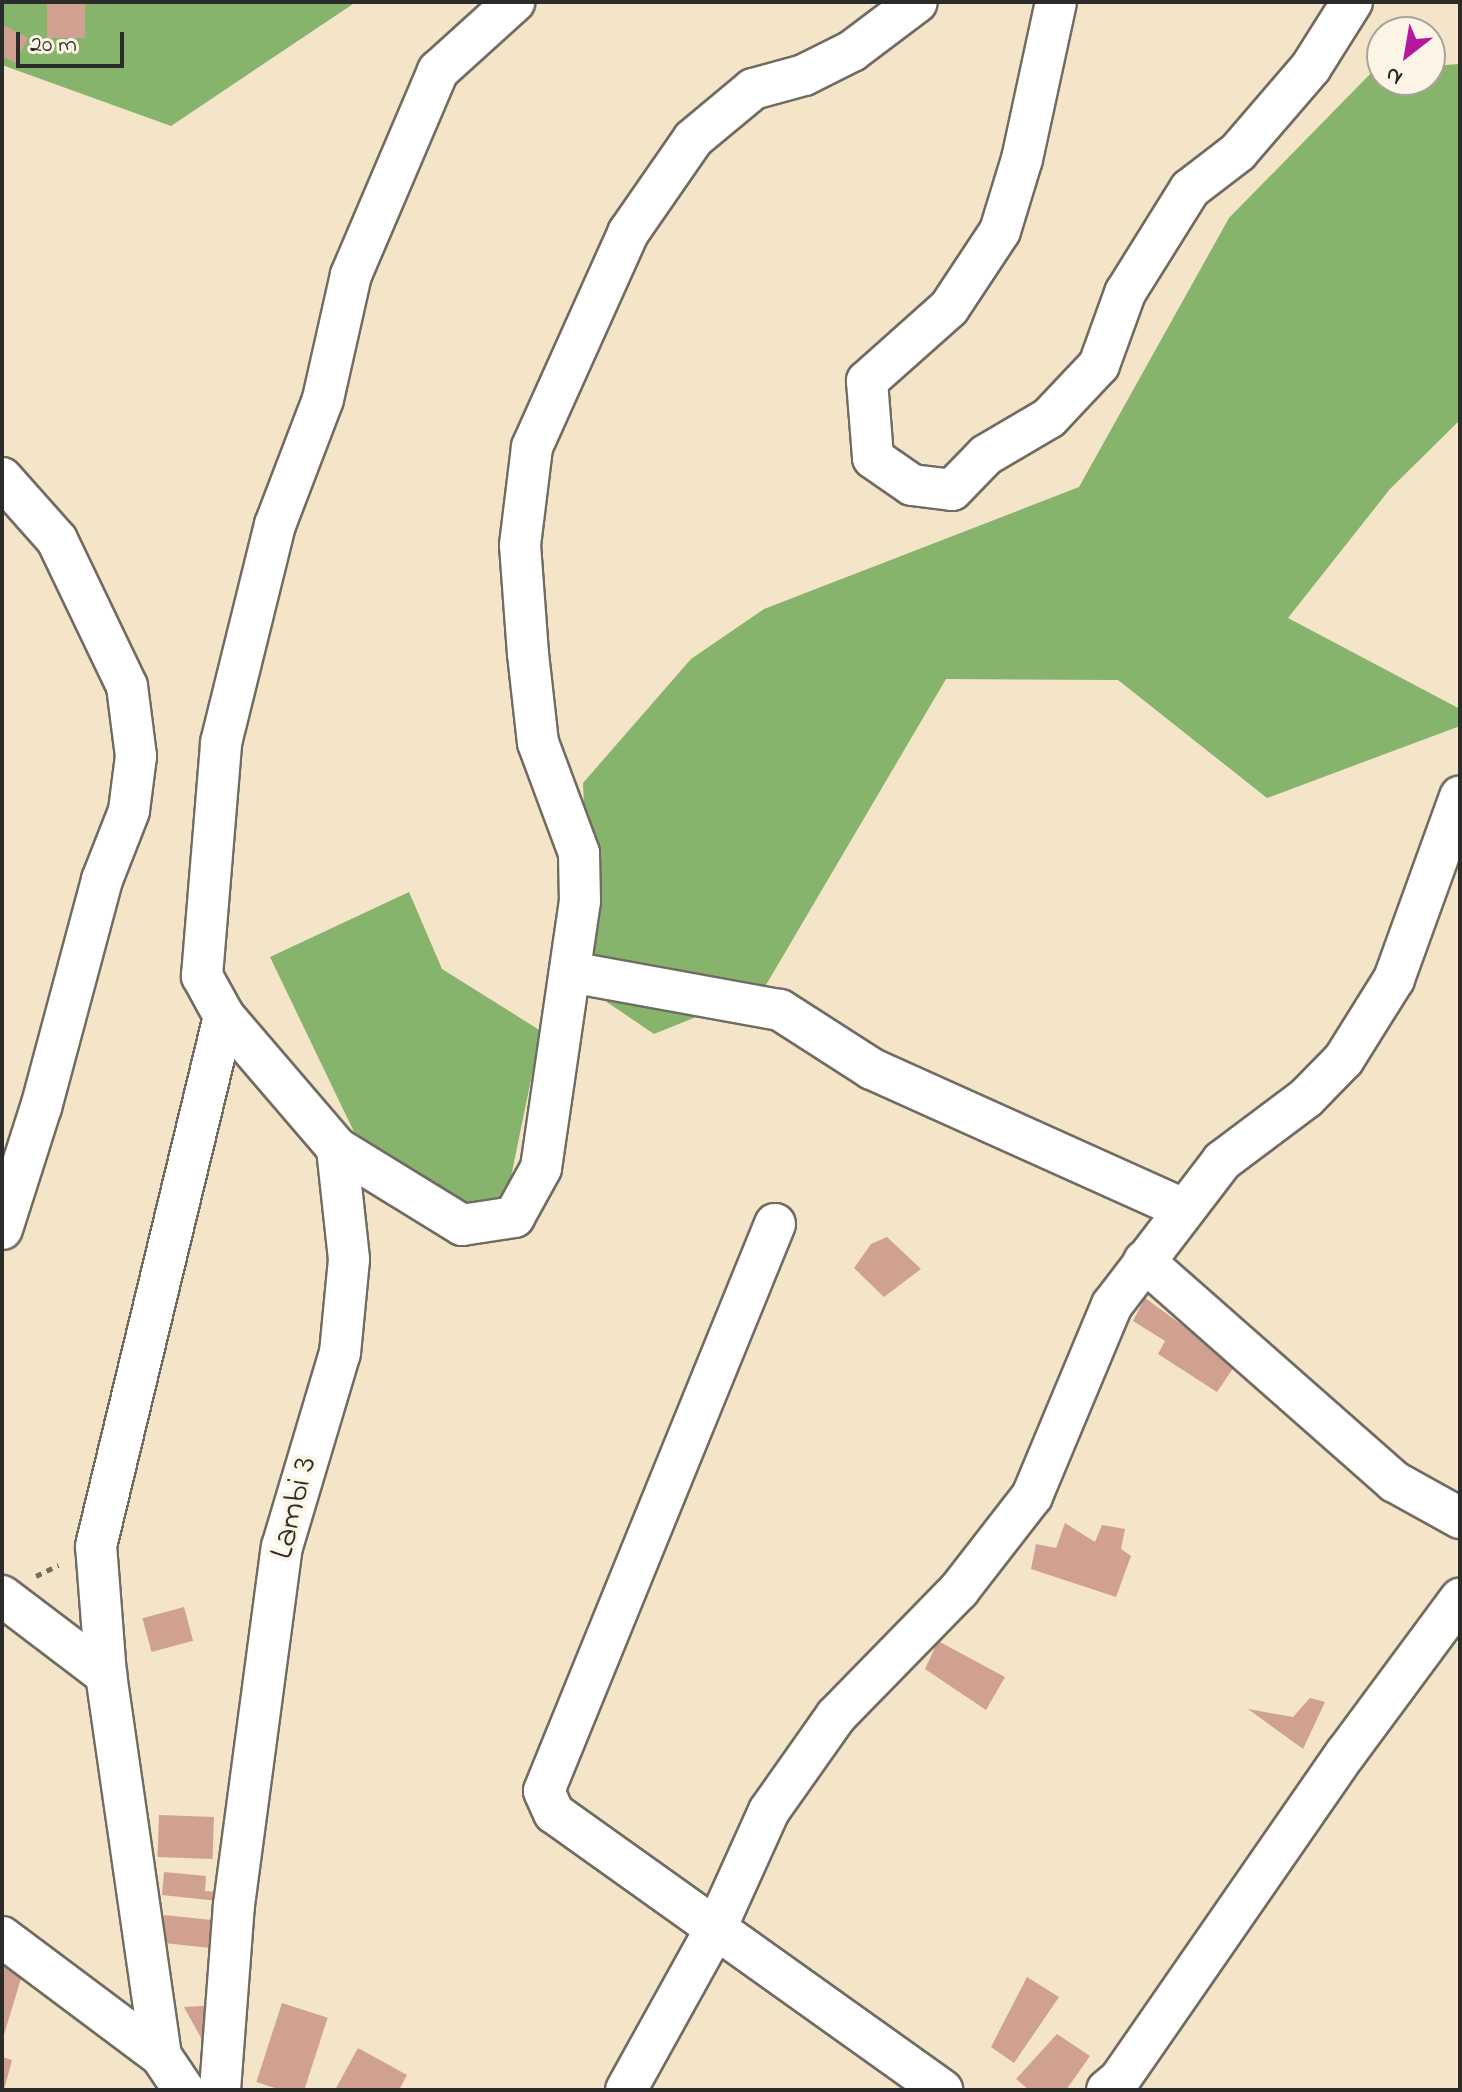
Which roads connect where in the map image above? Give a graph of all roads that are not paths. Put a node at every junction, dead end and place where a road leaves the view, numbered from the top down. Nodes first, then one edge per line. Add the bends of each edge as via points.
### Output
1 (514, 2) edge
2 (917, 2) edge
3 (1056, 2) edge
4 (1352, 2) edge
5 (2, 478) edge
6 (1460, 797) edge
7 (570, 972) junction
8 (224, 1016) junction
9 (337, 1148) junction
10 (1184, 1209) junction
11 (775, 1224) dead end
12 (2, 1229) edge
13 (1144, 1261) junction
14 (1460, 1518) edge
15 (15, 1588) edge
16 (1460, 1599) edge
17 (106, 1675) junction
18 (717, 1926) junction
19 (2, 1937) edge
20 (161, 2056) junction
21 (899, 2078) edge
22 (184, 2090) edge
23 (220, 2090) edge
24 (626, 2090) edge
25 (942, 2090) edge
26 (1107, 2090) edge

1 - 8 street via 438,71 351,275 323,399 275,525 221,743 202,976
2 - 7 street via 852,51 804,75 753,89 693,139 628,233 532,447 520,545 522,576 538,743 579,853 580,902
3 - 4 street via 1022,159 1000,231 949,308 867,381 873,458 912,485 952,490 986,455 1049,418 1099,365 1125,293 1190,189 1247,142 1311,67
5 - 12 street via 57,540 127,686 136,756 129,811 102,880
6 - 10 street via 1394,979 1344,1059 1306,1098 1222,1161
7 - 9 street via 541,1168 514,1217 462,1225
7 - 10 street via 780,1010 872,1069
8 - 9 street
8 - 17 street via 96,1546
9 - 23 street, Lambi 3 via 349,1259 340,1353 282,1547 234,1905
10 - 13 street
11 - 18 street via 544,1791 554,1813
13 - 14 street via 1395,1482
13 - 18 street via 1112,1305 1032,1496 959,1590 836,1716 769,1811
15 - 17 street
16 - 26 street via 1346,1753 1120,2079
17 - 20 street
18 - 21 street
18 - 24 street
19 - 20 street
20 - 22 street
21 - 25 street

